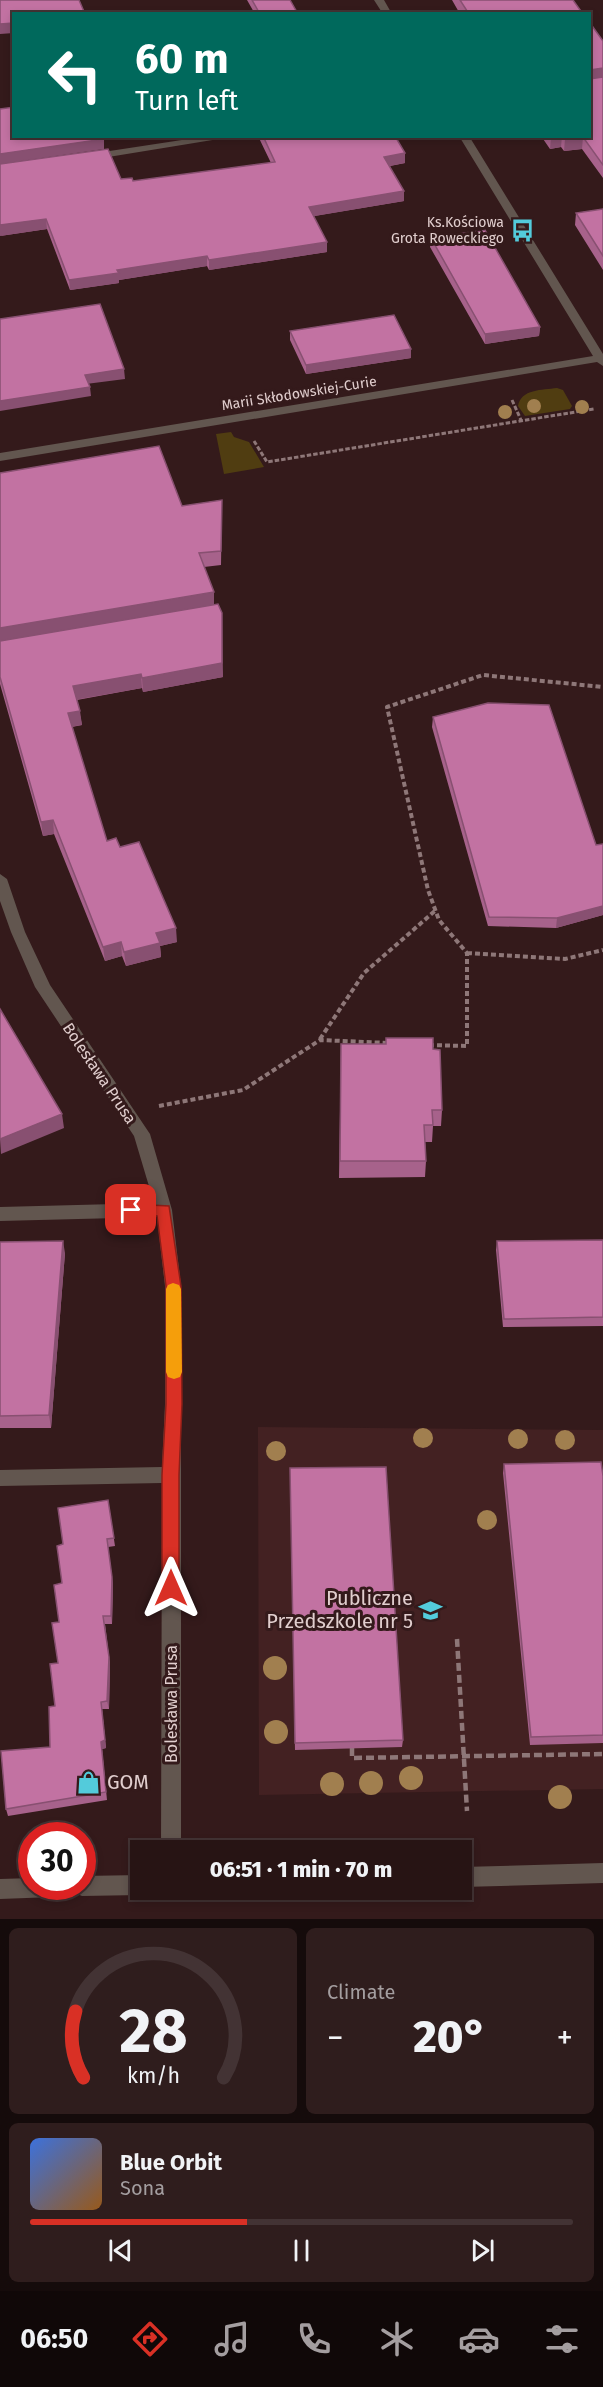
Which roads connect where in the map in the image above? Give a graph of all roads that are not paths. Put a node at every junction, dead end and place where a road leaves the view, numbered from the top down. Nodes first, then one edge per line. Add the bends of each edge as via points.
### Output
1 (218, 138) edge
2 (465, 138) edge
3 (81, 158) edge
4 (602, 360) edge
5 (0, 457) edge
6 (0, 879) edge
7 (164, 1210) junction
8 (0, 1214) edge
9 (171, 1475) junction
10 (0, 1478) edge
11 (171, 1840) edge
12 (603, 1873) edge
13 (472, 1877) edge
14 (130, 1885) edge
15 (96, 1886) edge
16 (18, 1888) edge
17 (0, 1889) edge

1 - 3 street
2 - 4 street
4 - 5 street, Marii Skłodowskiej-Curie
6 - 7 street, Bolesława Prusa via 43,987 142,1134
7 - 8 street
7 - 9 street, Bolesława Prusa via 173,1286
9 - 10 street
9 - 11 street, Bolesława Prusa
12 - 13 street
14 - 15 street
16 - 17 street

